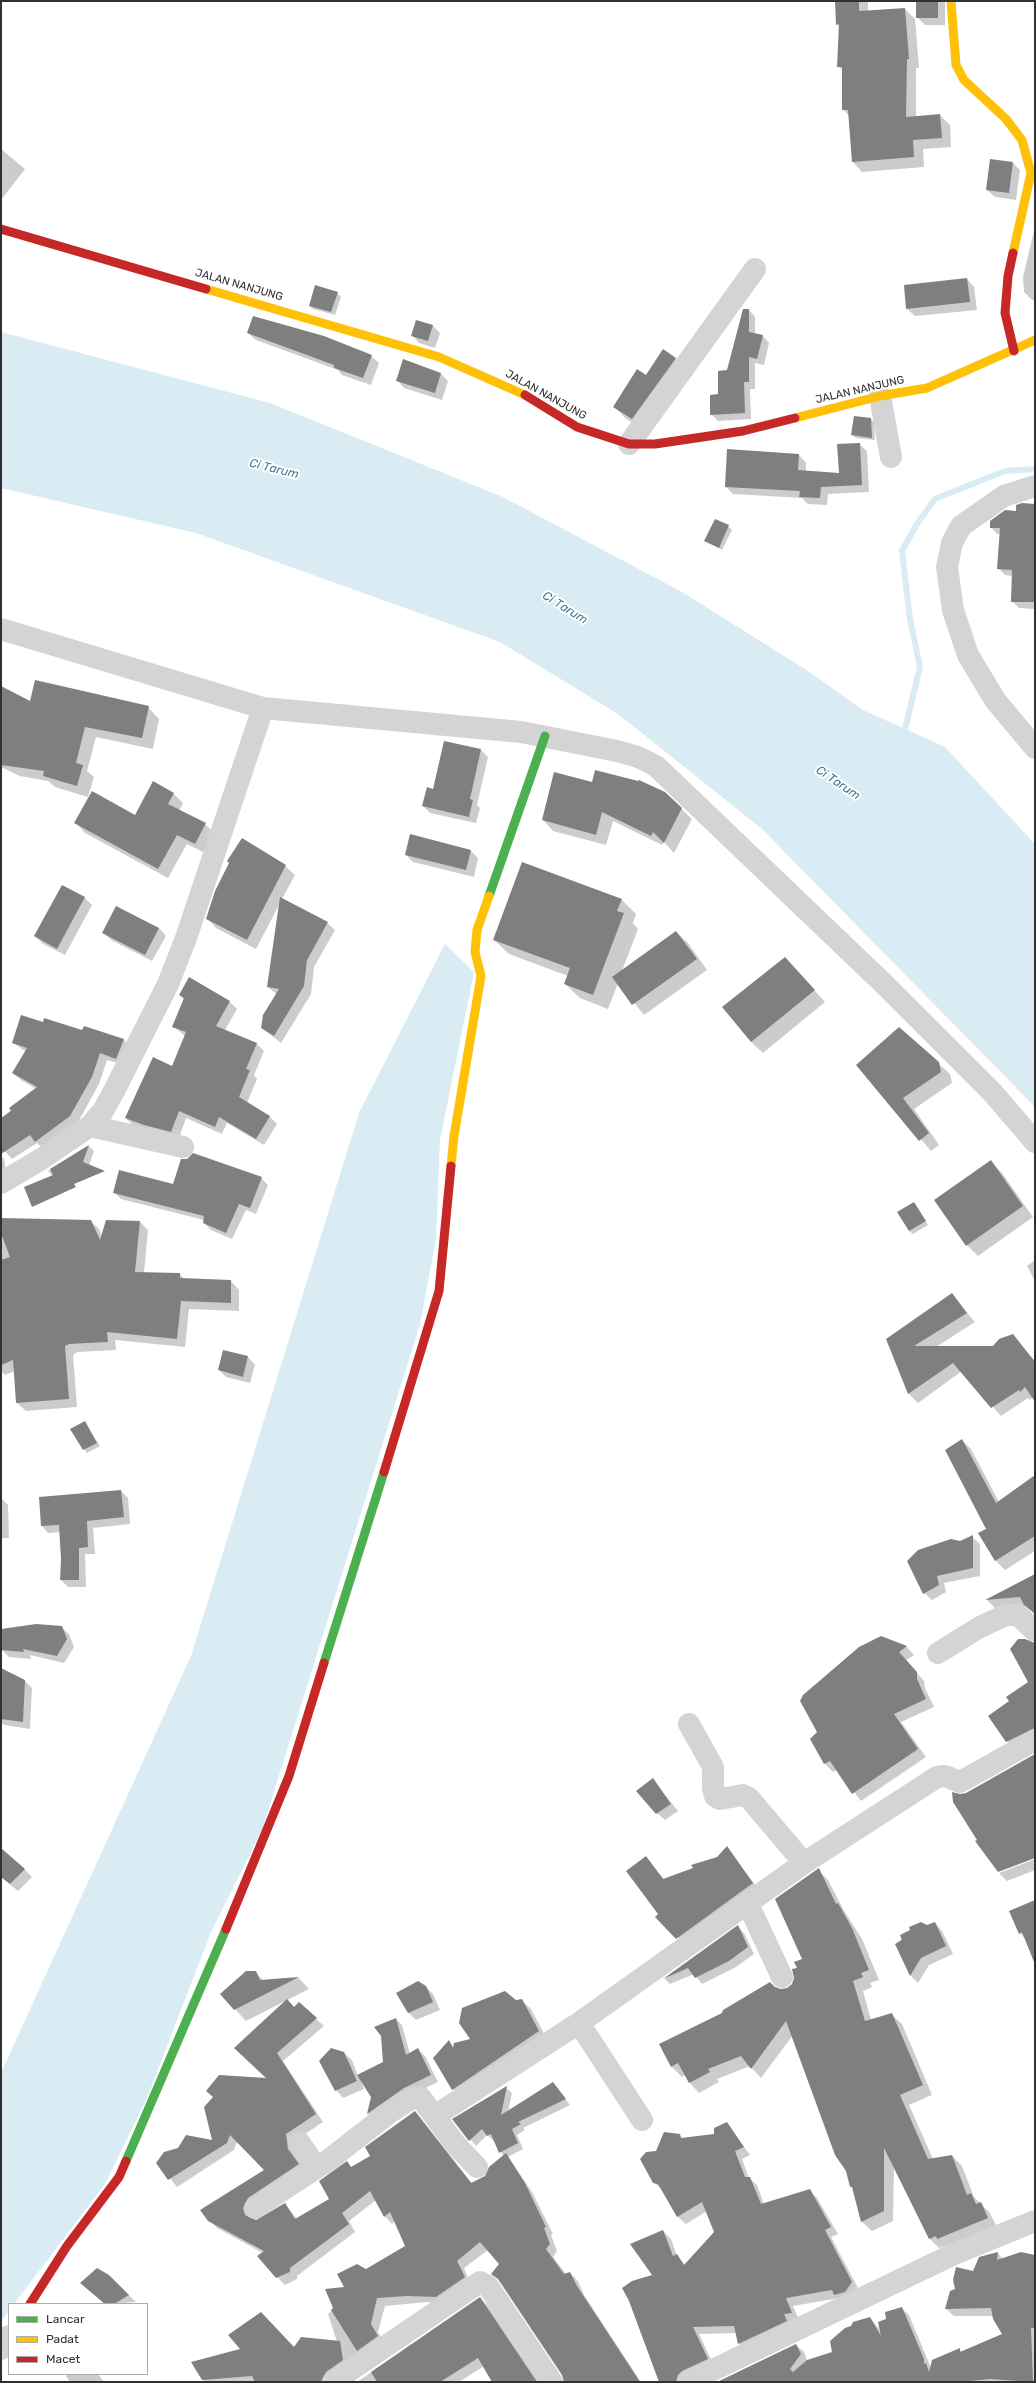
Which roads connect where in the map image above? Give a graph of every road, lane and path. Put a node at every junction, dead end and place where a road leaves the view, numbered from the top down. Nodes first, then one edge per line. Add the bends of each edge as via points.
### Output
1 (951, 1) edge
2 (1, 229) edge
3 (755, 269) dead end
4 (1035, 340) edge
5 (1014, 351) junction
6 (880, 396) junction
7 (629, 444) junction
8 (891, 457) dead end
9 (1035, 486) edge
10 (1, 630) edge
11 (264, 708) junction
12 (545, 736) junction
13 (1035, 748) edge
14 (90, 1126) junction
15 (1035, 1142) edge
16 (184, 1147) dead end
17 (1, 1183) edge
18 (1035, 1631) edge
19 (938, 1653) dead end
20 (689, 1724) dead end
21 (1035, 1740) edge
22 (804, 1863) junction
23 (748, 1904) junction
24 (782, 1978) dead end
25 (579, 2023) junction
26 (436, 2115) junction
27 (642, 2120) dead end
28 (299, 2142) dead end
29 (316, 2167) junction
30 (477, 2168) dead end
31 (255, 2208) dead end
32 (1035, 2221) edge
33 (31, 2303) edge
34 (8, 2338) edge
35 (1, 2349) edge
36 (333, 2382) edge
37 (552, 2382) edge
38 (688, 2382) edge

1 - 5 street via 956,65 964,80 1006,119 1022,140 1031,173 1008,276 1005,313
2 - 7 street, JALAN NANJUNG via 439,357 521,393 577,427
3 - 7 street
4 - 5 street, JALAN NANJUNG
5 - 6 street, JALAN NANJUNG via 927,388
6 - 7 street, JALAN NANJUNG via 743,431 655,444
6 - 8 street
9 - 13 street via 1004,496 961,526 952,544 947,567 953,610 968,655 995,700
10 - 11 street
11 - 12 street
11 - 14 street via 168,984 114,1091
12 - 15 street via 617,751 656,766 884,984 992,1092
12 - 33 street via 477,930 475,952 481,976 454,1136 439,1291 303,1736 241,1894 122,2171 67,2246
14 - 16 street
14 - 17 street
18 - 19 street via 1018,1615 1006,1615 980,1627
20 - 22 street via 713,1767 713,1789 716,1796 720,1799 743,1795 749,1798
21 - 22 street via 960,1782 945,1776 937,1777
22 - 23 street
23 - 24 street
23 - 25 street
25 - 26 street
25 - 27 street
26 - 29 street via 421,2098 411,2099
26 - 30 street via 456,2145
28 - 29 street
29 - 31 street
32 - 38 street via 954,2254
34 - 35 street
36 - 37 street via 480,2282 488,2286

